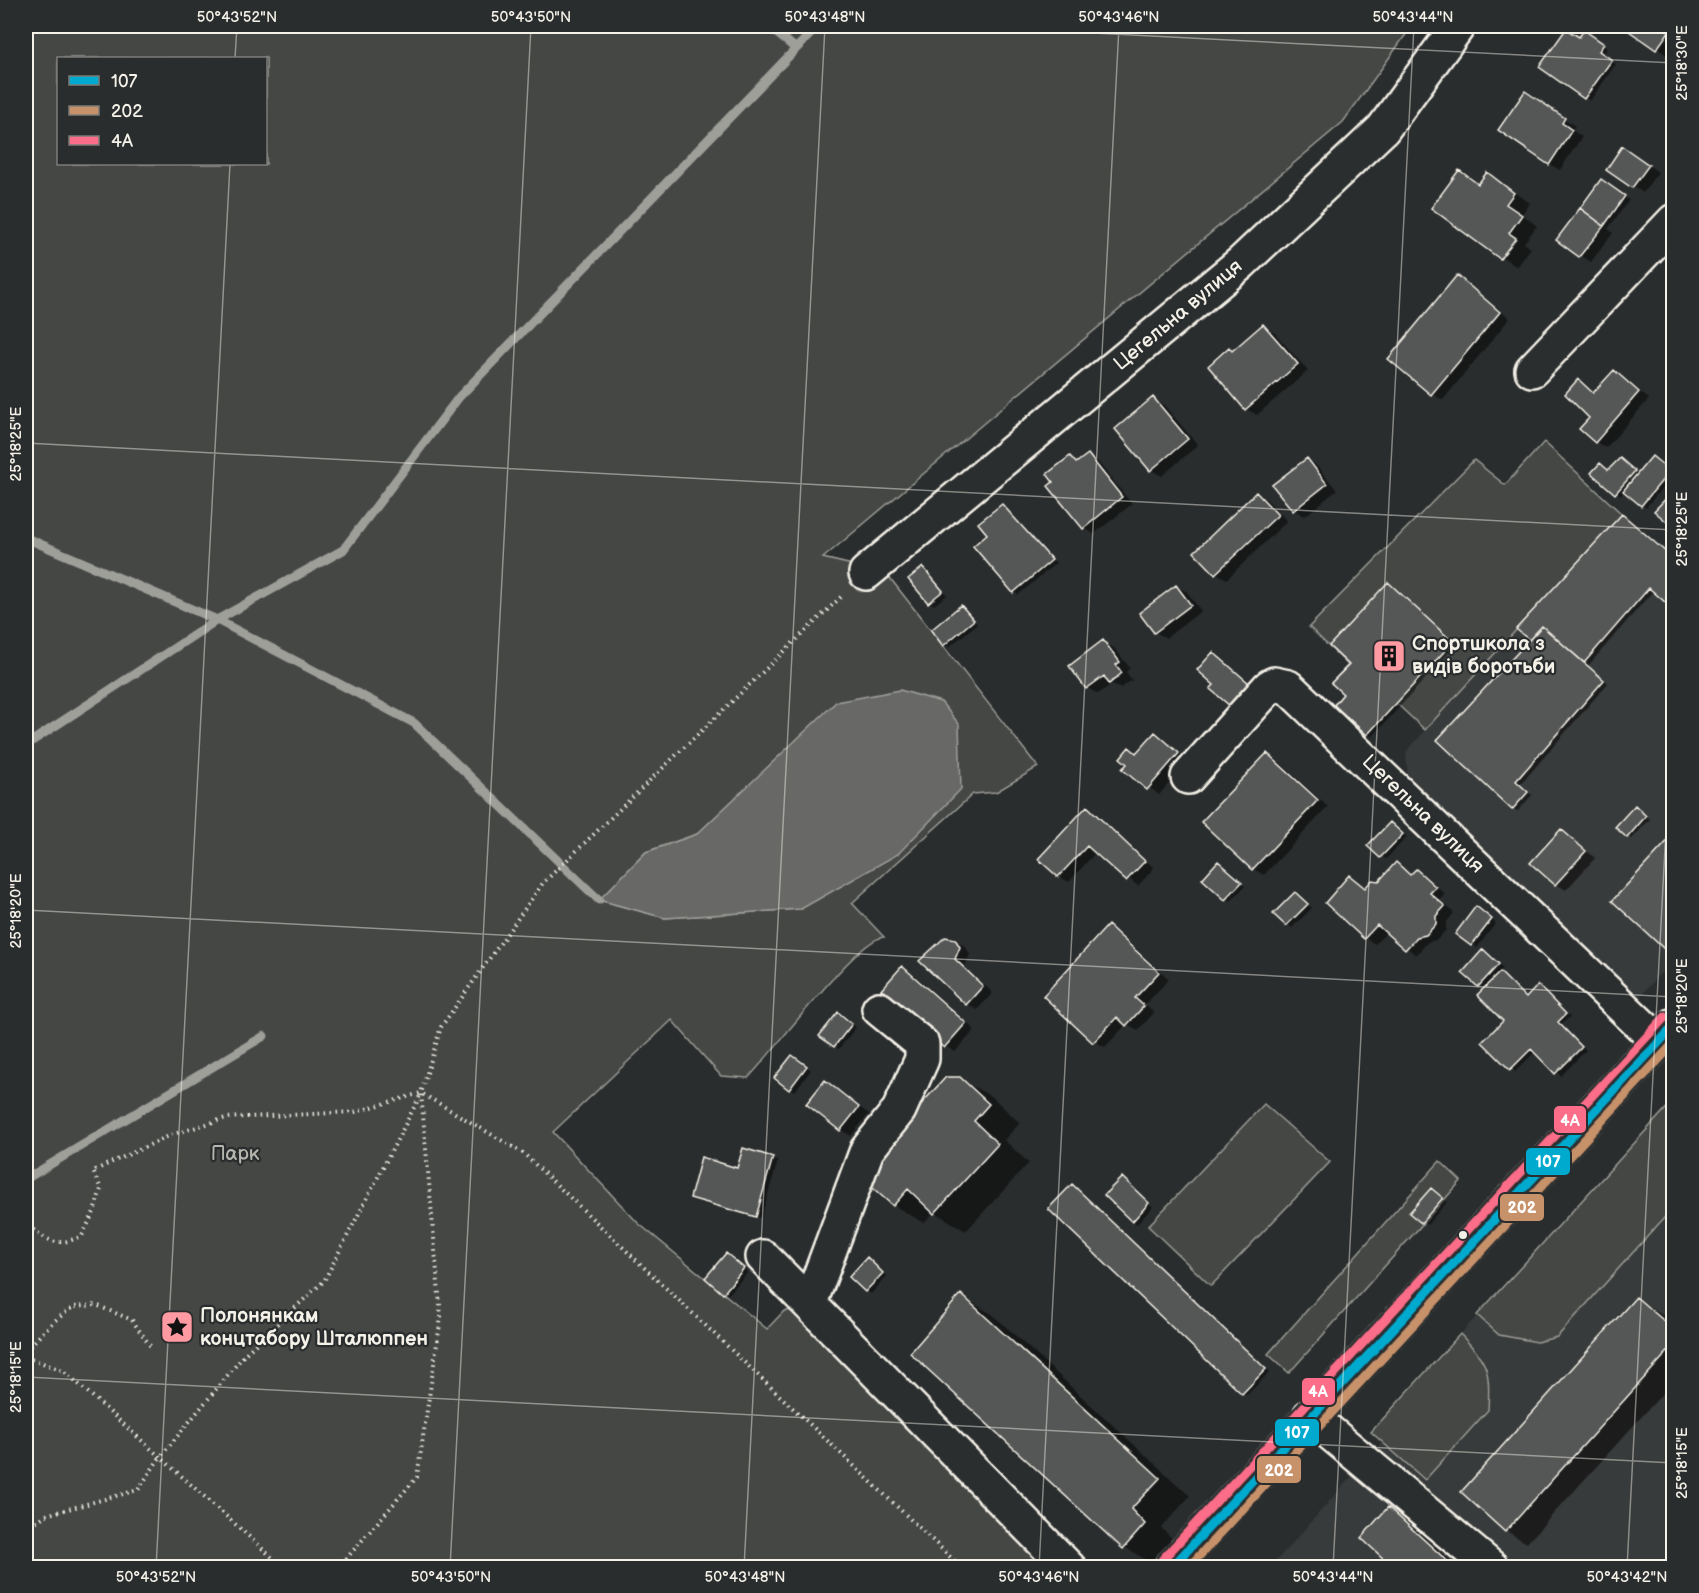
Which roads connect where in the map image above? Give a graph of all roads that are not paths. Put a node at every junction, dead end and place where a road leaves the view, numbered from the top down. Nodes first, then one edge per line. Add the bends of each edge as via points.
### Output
1 (1458, 26) edge
2 (1674, 221) edge
3 (1532, 370) dead end
4 (866, 573) road end
5 (1188, 777) dead end
6 (879, 1008) dead end
7 (1666, 1033) edge
8 (763, 1257) dead end
9 (810, 1303) junction
10 (1310, 1416) junction
11 (1069, 1568) edge
12 (1171, 1568) edge
13 (1492, 1568) edge

1 - 4 street, Цегельна вулиця via 1383,129 1249,256
2 - 3 street
5 - 7 street, Цегельна вулиця via 1269,687 1288,687
6 - 9 street via 922,1044 922,1059 899,1110 867,1150
7 - 10 street
8 - 9 street
9 - 11 street
10 - 12 street
10 - 13 street

